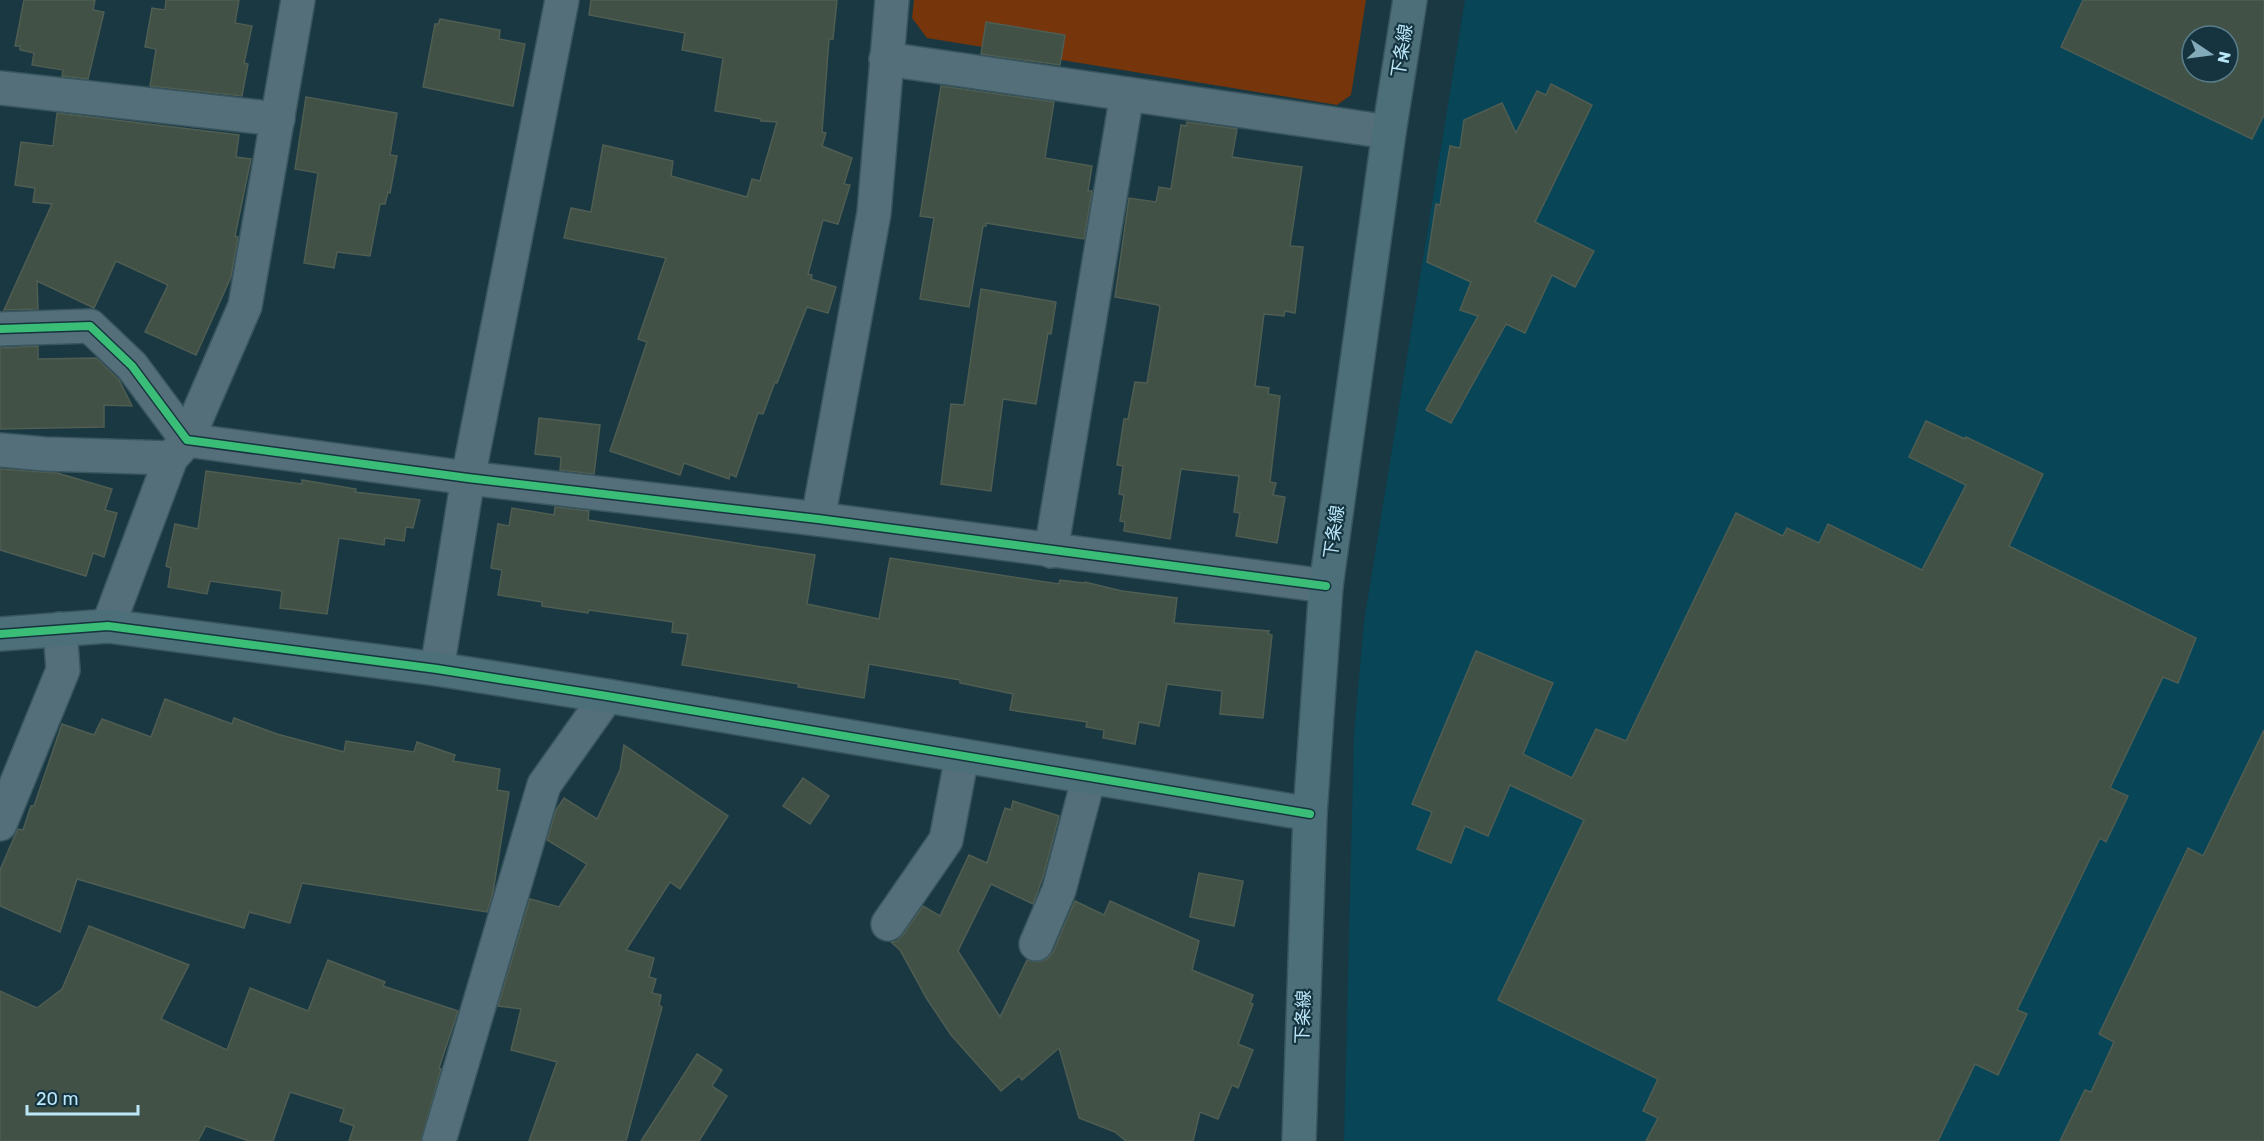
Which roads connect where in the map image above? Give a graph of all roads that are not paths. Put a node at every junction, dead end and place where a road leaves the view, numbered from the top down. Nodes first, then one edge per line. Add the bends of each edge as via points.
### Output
1 (298, 0) edge
2 (562, 0) edge
3 (892, 0) edge
4 (1410, 0) edge
5 (886, 59) junction
6 (0, 88) edge
7 (1127, 94) junction
8 (278, 120) junction
9 (1389, 132) junction
10 (0, 329) edge
11 (179, 449) junction
12 (0, 450) edge
13 (468, 478) junction
14 (818, 519) junction
15 (1051, 551) junction
16 (1326, 586) junction
17 (108, 626) junction
18 (60, 629) junction
19 (0, 634) edge
20 (437, 669) junction
21 (607, 696) junction
22 (962, 756) junction
23 (1089, 777) junction
24 (1310, 814) junction
25 (0, 824) edge
26 (888, 924) dead end
27 (1036, 944) dead end
28 (439, 1141) edge
29 (1299, 1141) edge

1 - 8 street
2 - 13 street
3 - 5 street
4 - 9 street, 下条線
5 - 7 street
5 - 14 street via 874,213
6 - 8 street
7 - 9 street
7 - 15 street
8 - 11 street via 245,306
9 - 16 street, 下条線
10 - 11 street via 90,326 132,366
11 - 12 street via 45,454
11 - 13 street
11 - 17 street
13 - 14 street
13 - 20 street
14 - 15 street
15 - 16 street
16 - 24 street, 下条線
17 - 18 street
17 - 20 street
18 - 19 street
18 - 25 street via 63,670
20 - 21 street
21 - 22 street
21 - 28 street via 544,785
22 - 23 street
22 - 26 street via 946,840
23 - 24 street
23 - 27 street via 1059,890
24 - 29 street, 下条線

